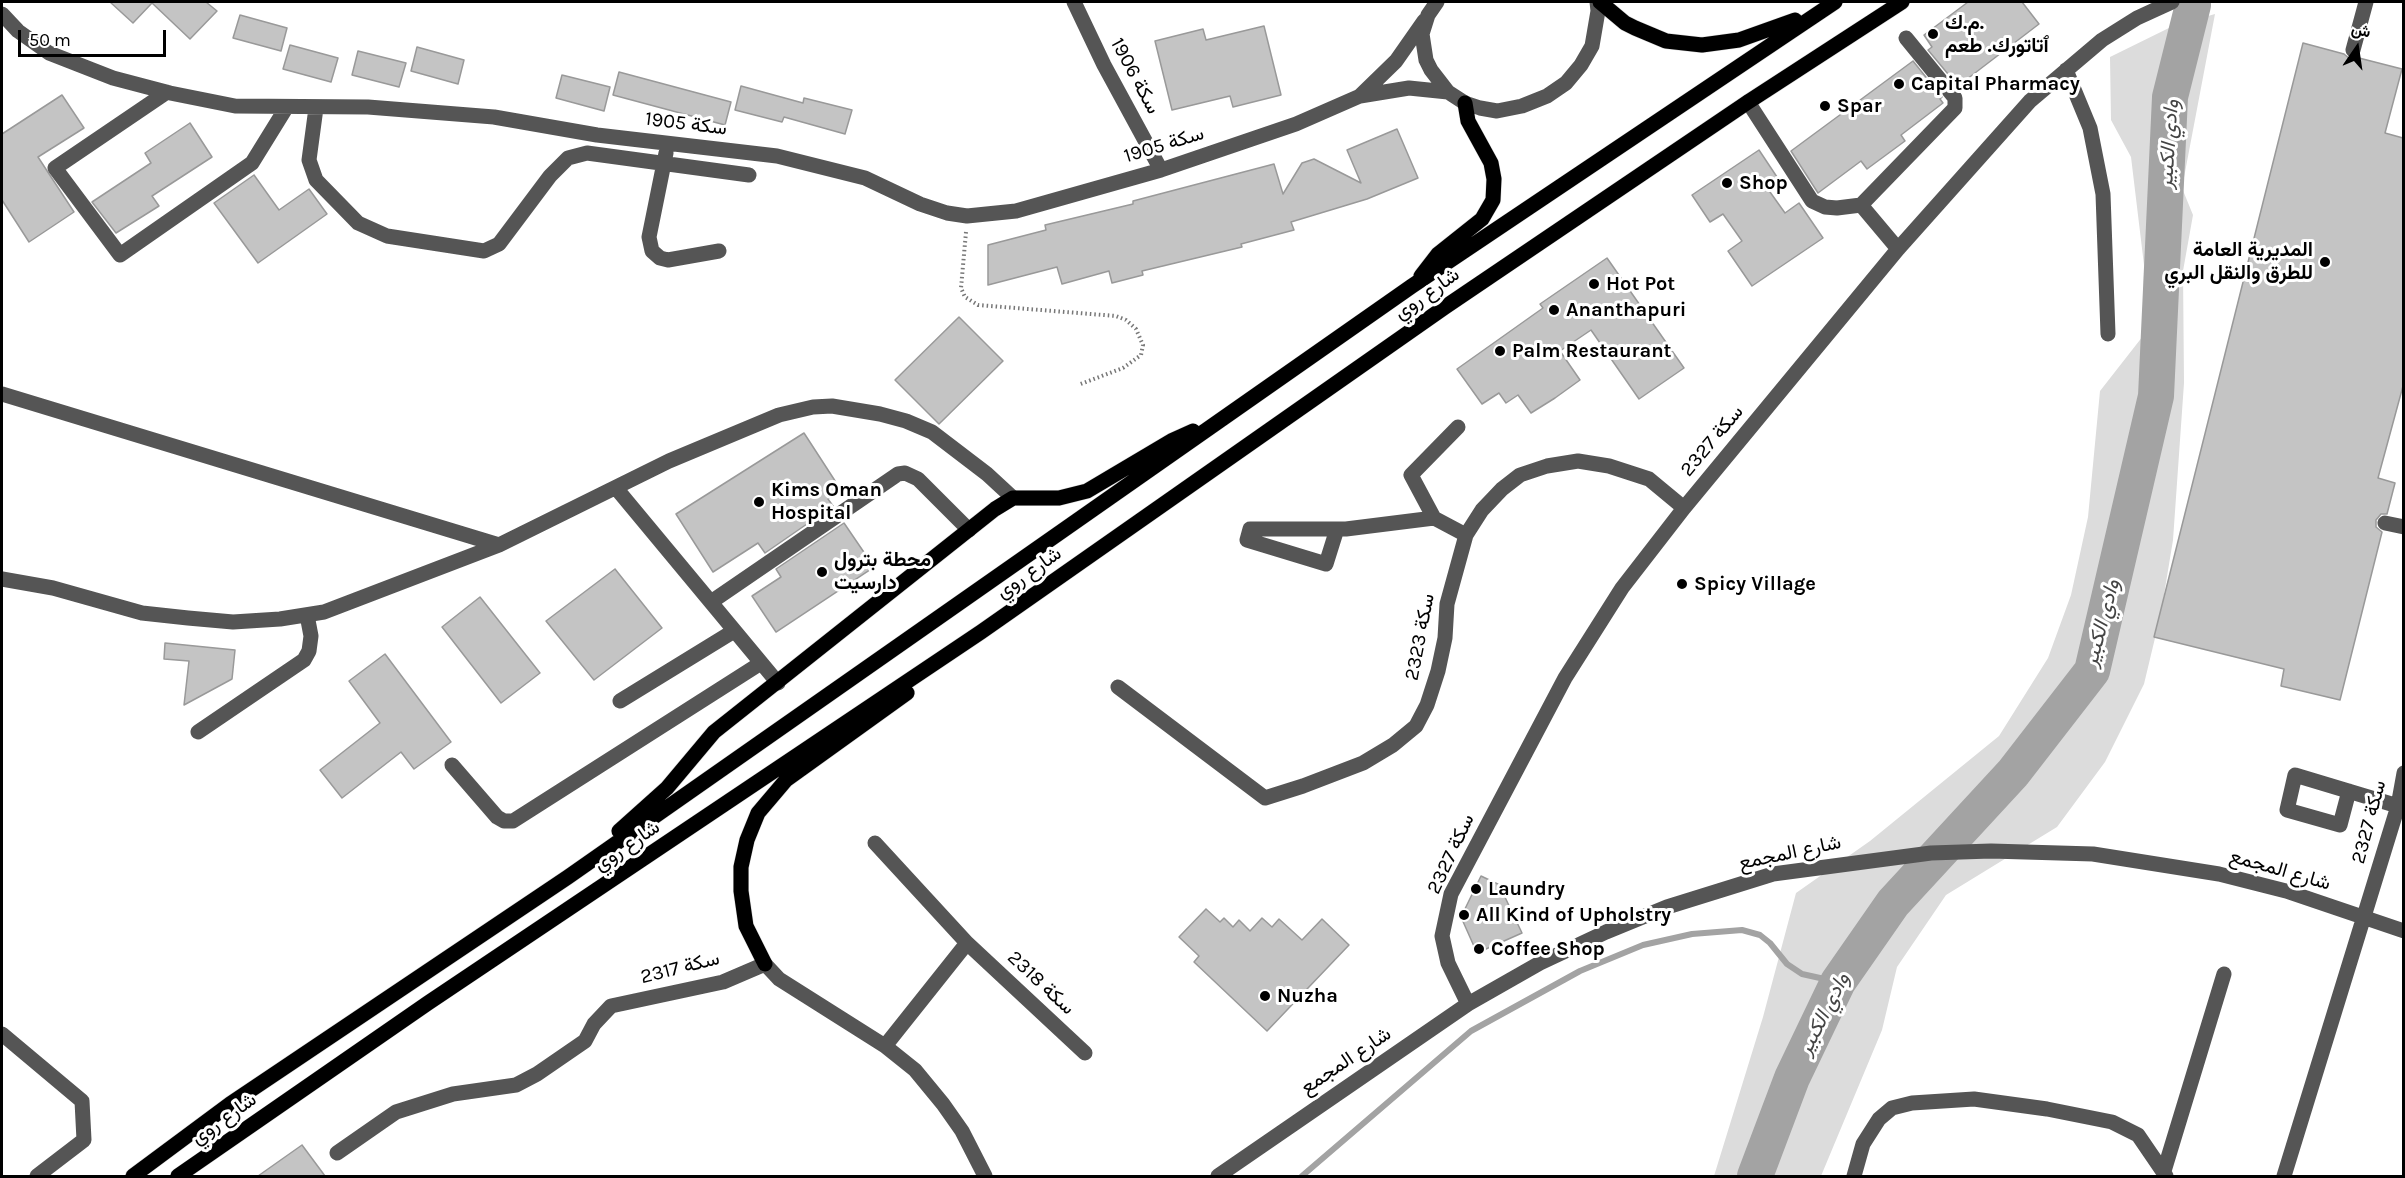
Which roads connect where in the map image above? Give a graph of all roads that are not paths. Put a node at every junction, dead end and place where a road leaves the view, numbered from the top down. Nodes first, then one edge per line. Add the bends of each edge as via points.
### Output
1 (1074, 2) edge
2 (1437, 2) edge
3 (1599, 2) edge
4 (1834, 2) edge
5 (1902, 2) edge
6 (2172, 2) edge
7 (2366, 2) edge
8 (2, 14) edge
9 (1428, 15) junction
10 (1906, 38) dead end
11 (2353, 50) dead end
12 (2066, 70) junction
13 (167, 92) junction
14 (1448, 92) junction
15 (1360, 96) junction
16 (1748, 102) junction
17 (1465, 103) junction
18 (286, 108) junction
19 (316, 108) junction
20 (668, 143) junction
21 (664, 163) junction
22 (1161, 170) junction
23 (748, 175) dead end
24 (1861, 205) junction
25 (1898, 249) junction
26 (719, 251) dead end
27 (1412, 286) junction
28 (2108, 334) dead end
29 (2, 394) edge
30 (1231, 413) junction
31 (1458, 427) dead end
32 (616, 488) junction
33 (1013, 498) junction
34 (1684, 508) junction
35 (1434, 518) junction
36 (2385, 523) dead end
37 (2403, 527) edge
38 (1337, 529) junction
39 (969, 530) junction
40 (1466, 535) junction
41 (499, 544) junction
42 (2, 579) edge
43 (711, 602) junction
44 (307, 615) junction
45 (734, 631) junction
46 (981, 632) junction
47 (761, 663) junction
48 (777, 683) junction
49 (1118, 687) dead end
50 (620, 701) dead end
51 (198, 732) dead end
52 (452, 765) dead end
53 (2403, 773) edge
54 (2349, 792) dead end
55 (2398, 806) junction
56 (875, 843) dead end
57 (568, 877) junction
58 (2363, 917) junction
59 (2403, 931) edge
60 (968, 943) junction
61 (765, 964) junction
62 (2224, 974) dead end
63 (1468, 1004) junction
64 (2, 1034) edge
65 (885, 1046) junction
66 (1085, 1053) dead end
67 (338, 1153) dead end
68 (2165, 1174) edge
69 (37, 1176) edge
70 (133, 1176) edge
71 (178, 1176) edge
72 (986, 1176) edge
73 (1218, 1176) edge
74 (1854, 1176) edge
75 (2284, 1176) edge

1 - 22 street, سكة 1906
2 - 9 street, سكة 1905
3 - 4 main road via 1635,28 1666,40 1702,45 1739,40 1782,26
3 - 17 street via 1592,46 1566,82 1547,96 1522,106 1497,111
4 - 27 main road, شارع روي
5 - 16 main road, شارع روي
6 - 12 street, سكة 2327 via 2102,40
7 - 11 street
8 - 13 street, سكة 1905 via 49,53 113,78
9 - 14 street via 1422,34 1426,60
9 - 15 street, سكة 1905 via 1396,61
10 - 24 street via 1955,98 1955,108
12 - 25 street, سكة 2327 via 2030,101
12 - 28 street via 2090,128 2103,194
13 - 18 street, سكة 1905 via 235,106
13 - 18 street via 55,168 120,255 252,163
14 - 15 street, سكة 1905 via 1409,88
14 - 17 street
15 - 22 street, سكة 1905 via 1296,124
16 - 24 street via 1812,201 1837,208
16 - 46 main road, شارع روي via 1445,307
17 - 27 main road via 1468,121 1491,163 1493,200 1482,219 1438,254
18 - 19 street, سكة 1905
19 - 20 street, سكة 1905 via 368,107 494,117
19 - 21 street via 309,160 316,180 358,223 387,236 484,251 499,244 549,176 568,158 587,153
20 - 21 street
20 - 22 street, سكة 1905 via 777,156 830,168 865,178 929,207 968,216 1016,211
21 - 23 street
21 - 26 street via 649,237 652,251 668,260
24 - 25 street
25 - 34 street, سكة 2327
27 - 30 main road, شارع روي
29 - 41 street
30 - 33 main road via 1173,440 1087,491 1059,498
30 - 57 main road, شارع روي
31 - 35 street via 1411,476
32 - 33 street via 779,415 832,406 880,414 932,432
32 - 41 street
32 - 43 street
33 - 39 main road
34 - 40 street, سكة 2323 via 1649,479 1578,461 1520,475 1482,510
34 - 63 street, سكة 2327 via 1622,588 1565,678 1451,894 1442,936 1448,963
35 - 38 street
35 - 40 street
36 - 37 street
38 - 38 street via 1251,529 1247,540 1326,564
39 - 43 street via 918,479 898,474
39 - 48 main road
40 - 49 street, سكة 2323 via 1454,571 1445,638 1427,705 1416,726 1363,763 1265,798
41 - 44 street via 324,612
42 - 44 street via 53,588 142,613 233,622
43 - 45 street
44 - 51 street via 311,636 304,660
45 - 47 street
45 - 50 street
46 - 61 main road via 885,710 786,780 758,813 741,867 741,891 746,927
46 - 71 main road, شارع روي via 428,1003
47 - 48 street
47 - 52 street via 513,820 497,817
48 - 57 main road via 714,732 667,788
53 - 55 street, سكة 2327
54 - 55 street
55 - 58 street, سكة 2327
56 - 60 street, سكة 2318
57 - 70 main road, شارع روي via 230,1104
58 - 59 street, شارع المجمع
58 - 63 street, شارع المجمع via 2286,891 2146,861 2058,852 1931,853 1773,874 1667,907 1540,963
58 - 75 street, سكة 2327
60 - 65 street
60 - 66 street, سكة 2318
61 - 65 street via 779,979
61 - 67 street, سكة 2317 via 723,982 611,1006 585,1041 537,1074 516,1085 453,1094 396,1112
62 - 68 street
63 - 73 street, شارع المجمع
64 - 69 street via 82,1101 84,1140
65 - 72 street via 915,1070 943,1104
68 - 74 street via 2138,1135 2112,1122 1974,1099 1892,1108 1879,1119 1863,1144

